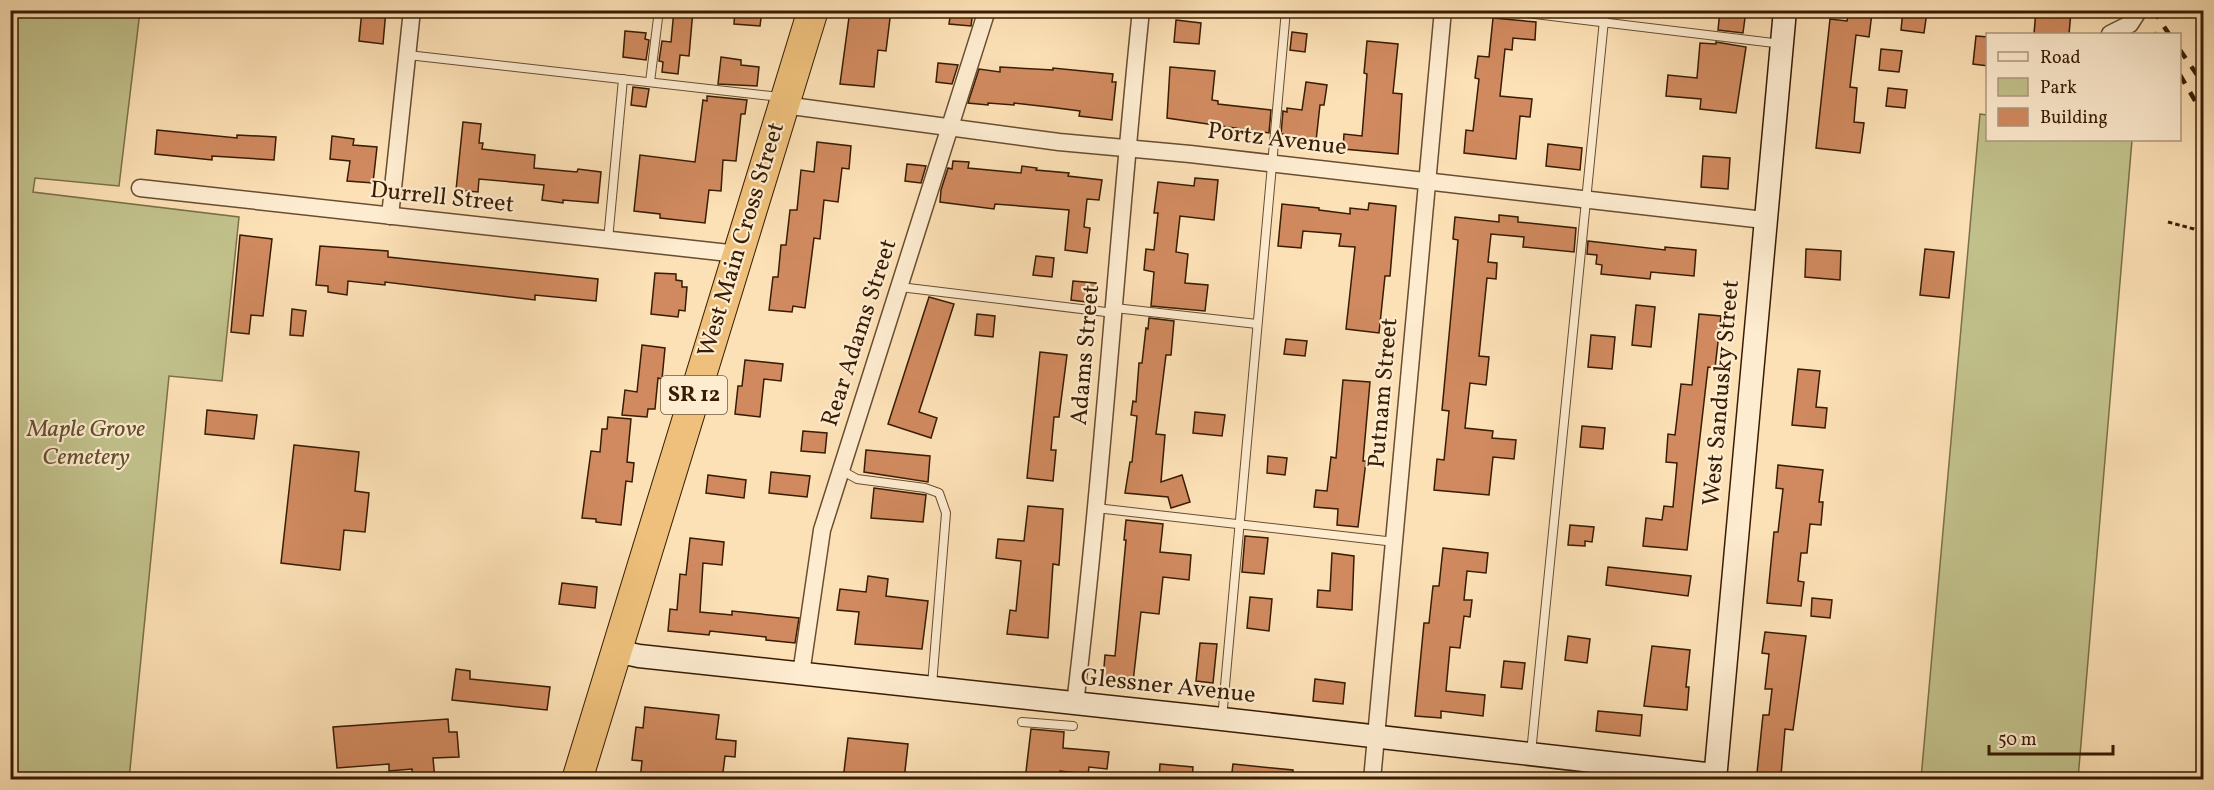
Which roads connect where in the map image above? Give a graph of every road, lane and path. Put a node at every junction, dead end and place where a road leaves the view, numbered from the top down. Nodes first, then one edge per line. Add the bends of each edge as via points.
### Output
1 (412, 10) edge
2 (659, 10) edge
3 (813, 10) edge
4 (987, 10) edge
5 (1120, 10) edge
6 (1286, 10) edge
7 (1443, 10) edge
8 (1501, 10) edge
9 (1605, 10) edge
10 (1785, 10) edge
11 (2139, 10) edge
12 (1141, 12) edge
13 (1604, 22) junction
14 (2112, 33) edge
15 (1782, 44) junction
16 (408, 55) junction
17 (623, 79) junction
18 (650, 82) junction
19 (785, 101) junction
20 (950, 128) junction
21 (1127, 148) junction
22 (1271, 163) junction
23 (1427, 181) junction
24 (140, 188) dead end
25 (1585, 200) junction
26 (390, 216) junction
27 (1764, 220) junction
28 (2168, 222) dead end
29 (2204, 236) edge
30 (608, 240) junction
31 (738, 254) junction
32 (900, 287) junction
33 (1114, 311) junction
34 (1257, 324) junction
35 (841, 470) junction
36 (1095, 508) junction
37 (1239, 525) junction
38 (1395, 542) junction
39 (616, 651) junction
40 (801, 674) junction
41 (932, 689) junction
42 (1074, 715) junction
43 (1222, 719) junction
44 (1022, 722) dead end
45 (1375, 737) junction
46 (1531, 755) junction
47 (1715, 778) edge
48 (577, 780) edge
49 (1372, 780) edge

1 - 16 street
2 - 18 lane
3 - 19 highway, West Main Cross Street / SR 12
4 - 20 street, Rear Adams Street
5 - 12 lane
6 - 22 lane
7 - 23 street, Putnam Street
8 - 13 lane
9 - 13 lane
10 - 15 street, West Sandusky Street
11 - 14 street via 2130,24
12 - 21 street, Adams Street
13 - 15 lane
13 - 25 lane
15 - 27 street, West Sandusky Street
16 - 17 lane
16 - 26 street
17 - 18 lane
17 - 30 lane
18 - 19 lane
19 - 20 street, Portz Avenue
19 - 31 highway, West Main Cross Street / SR 12
20 - 21 street, Portz Avenue
20 - 32 street, Rear Adams Street
21 - 22 street, Portz Avenue
21 - 33 street, Adams Street
22 - 23 street, Portz Avenue
22 - 34 lane
23 - 25 street, Portz Avenue
23 - 38 street, Putnam Street
24 - 26 street, Durrell Street
25 - 27 street, Portz Avenue
25 - 46 lane
26 - 30 street, Durrell Street
27 - 47 street, West Sandusky Street
28 - 29 path
30 - 31 street, Durrell Street
31 - 39 highway, West Main Cross Street / SR 12
32 - 33 lane
32 - 35 street, Rear Adams Street
33 - 34 lane
33 - 36 street, Adams Street
34 - 37 lane
35 - 40 street, Rear Adams Street via 822,530
35 - 41 lane via 857,479 939,493 946,513
36 - 37 lane
36 - 42 street, Adams Street
37 - 38 lane
37 - 43 lane
38 - 45 street, Putnam Street
39 - 40 street, Glessner Avenue
39 - 48 highway, West Main Cross Street / SR 12
40 - 41 street, Glessner Avenue
41 - 42 street, Glessner Avenue
42 - 43 street, Glessner Avenue
42 - 44 lane
43 - 45 street, Glessner Avenue
45 - 46 street, Glessner Avenue
45 - 49 street, Putnam Street
46 - 47 street, Glessner Avenue

